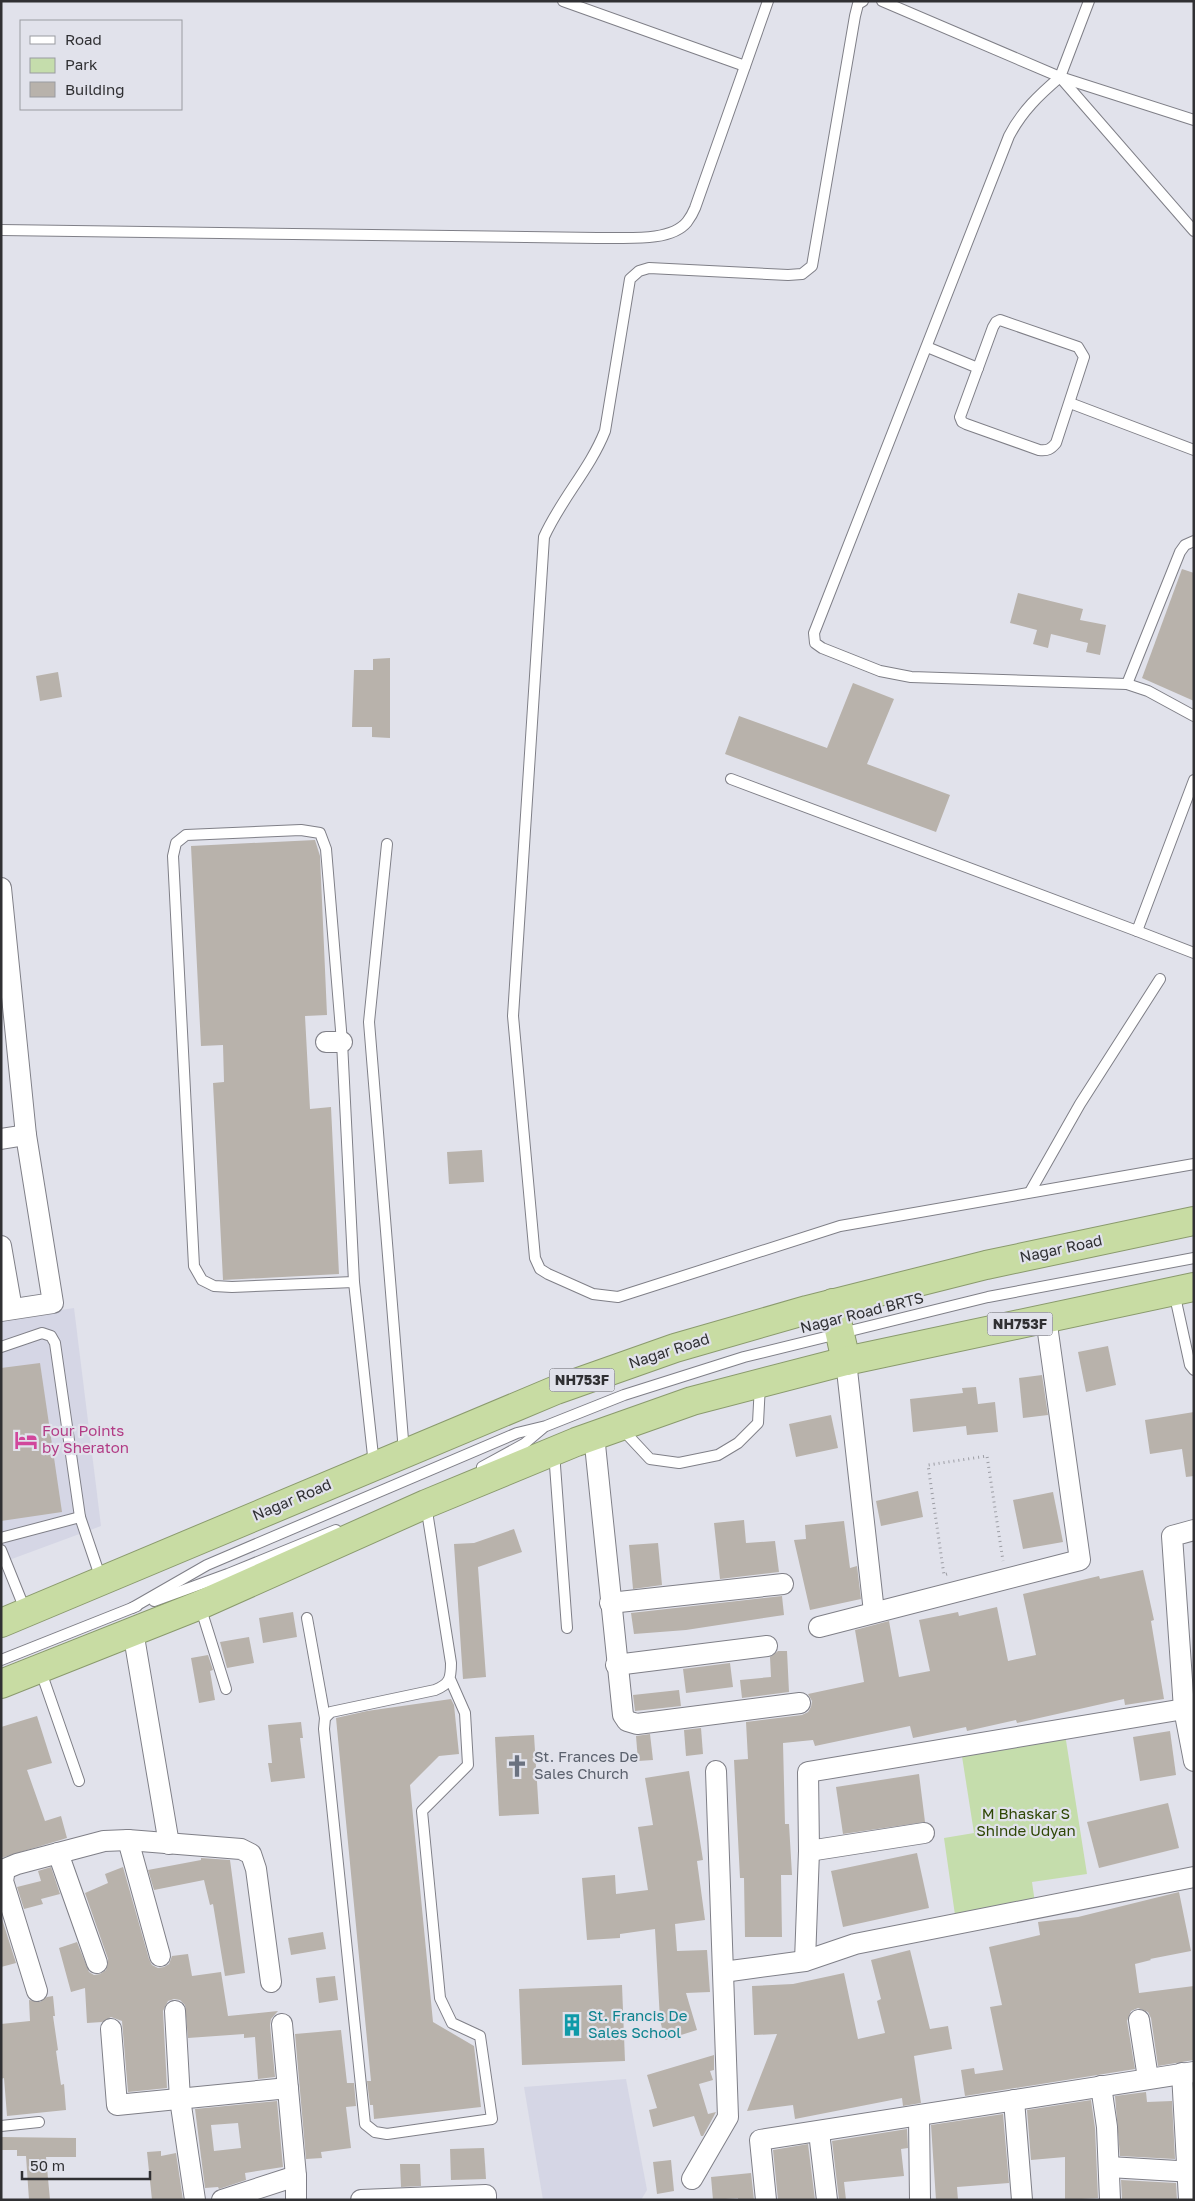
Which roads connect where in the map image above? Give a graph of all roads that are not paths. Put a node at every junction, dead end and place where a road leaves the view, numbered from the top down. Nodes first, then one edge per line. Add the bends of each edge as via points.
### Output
1 (563, 1) edge
2 (768, 1) edge
3 (863, 1) edge
4 (882, 1) edge
5 (1089, 1) edge
6 (745, 66) junction
7 (1060, 77) junction
8 (1194, 120) edge
9 (1, 230) edge
10 (1194, 231) edge
11 (927, 347) junction
12 (978, 368) junction
13 (1070, 403) junction
14 (1194, 450) edge
15 (1194, 541) edge
16 (1126, 684) junction
17 (1194, 716) edge
18 (731, 779) dead end
19 (1194, 780) edge
20 (387, 844) dead end
21 (1, 890) edge
22 (1137, 930) junction
23 (1194, 953) edge
24 (1160, 979) dead end
25 (26, 1135) junction
26 (1, 1138) edge
27 (1194, 1164) edge
28 (1030, 1192) junction
29 (1194, 1221) edge
30 (1, 1246) edge
31 (1194, 1258) edge
32 (354, 1282) junction
33 (1184, 1289) edge
34 (833, 1303) junction
35 (7, 1310) edge
36 (1046, 1318) junction
37 (841, 1333) junction
38 (1, 1347) edge
39 (846, 1361) junction
40 (1194, 1370) edge
41 (760, 1383) junction
42 (620, 1426) junction
43 (594, 1435) junction
44 (550, 1438) junction
45 (404, 1453) junction
46 (374, 1466) junction
47 (471, 1472) dead end
48 (426, 1504) junction
49 (80, 1517) junction
50 (346, 1525) dead end
51 (1194, 1530) edge
52 (1, 1538) edge
53 (1, 1550) edge
54 (102, 1581) junction
55 (783, 1584) dead end
56 (610, 1603) junction
57 (200, 1605) junction
58 (874, 1612) junction
59 (26, 1613) junction
60 (307, 1618) dead end
61 (133, 1619) junction
62 (1, 1624) edge
63 (819, 1627) dead end
64 (567, 1628) dead end
65 (766, 1646) dead end
66 (1, 1660) edge
67 (616, 1665) junction
68 (40, 1668) junction
69 (450, 1680) junction
70 (1, 1684) edge
71 (226, 1689) dead end
72 (800, 1703) dead end
73 (1184, 1708) junction
74 (325, 1718) junction
75 (1194, 1761) edge
76 (716, 1771) dead end
77 (79, 1781) dead end
78 (924, 1833) dead end
79 (128, 1840) junction
80 (169, 1844) junction
81 (809, 1851) junction
82 (58, 1853) junction
83 (1194, 1877) edge
84 (160, 1956) dead end
85 (805, 1961) junction
86 (97, 1963) dead end
87 (723, 1972) junction
88 (271, 1982) dead end
89 (37, 1991) dead end
90 (175, 2011) dead end
91 (1139, 2020) dead end
92 (282, 2024) dead end
93 (111, 2029) dead end
94 (1188, 2072) edge
95 (1148, 2078) junction
96 (1102, 2086) junction
97 (288, 2088) junction
98 (180, 2098) junction
99 (1014, 2100) junction
100 (918, 2116) junction
101 (39, 2122) dead end
102 (1, 2126) edge
103 (820, 2132) junction
104 (1109, 2167) junction
105 (1191, 2172) edge
106 (296, 2176) junction
107 (692, 2179) dead end
108 (395, 2199) edge
109 (195, 2200) edge
110 (222, 2200) edge
111 (296, 2200) edge
112 (361, 2200) edge
113 (486, 2200) edge
114 (766, 2200) edge
115 (827, 2200) edge
116 (920, 2200) edge
117 (1022, 2200) edge
118 (1110, 2200) edge
119 (1189, 2200) edge

1 - 6 lane
2 - 6 lane
3 - 28 lane via 858,4 854,16 812,266 802,274 788,275 649,268 638,271 630,279 606,431 597,452 554,515 544,537 513,1016 535,1258 540,1269 548,1274 593,1294 618,1297 840,1226
4 - 7 lane
5 - 7 lane
6 - 9 lane via 695,208 686,223 673,232 657,236 597,238
7 - 8 lane
7 - 10 lane
7 - 11 lane via 1018,117
11 - 12 lane
11 - 16 lane via 814,634 815,643 880,671 911,677
12 - 13 lane via 993,327 1000,320 1078,347 1084,363
12 - 13 lane via 960,417 966,424 1047,450 1056,443
13 - 14 lane
15 - 16 lane via 1180,552
16 - 17 lane via 1148,691
18 - 22 lane
19 - 22 lane
20 - 45 lane via 369,1022
21 - 25 street
22 - 23 lane
24 - 28 lane via 1080,1104
25 - 26 street
25 - 35 street via 53,1304
27 - 28 lane
29 - 34 highway, Nagar Road / NH753F via 986,1265
30 - 35 street
31 - 37 lane, Nagar Road BRTS via 988,1297
32 - 32 lane via 214,1286 202,1280 194,1266 173,856 176,843 186,835 301,830 320,833 326,849 334,1042
32 - 46 lane
33 - 36 highway, NH753F
33 - 40 lane via 1190,1365
34 - 37 highway
34 - 45 highway, Nagar Road / NH753F via 675,1348 556,1390
36 - 39 highway, NH753F
36 - 58 street via 1080,1560
37 - 39 highway
37 - 44 lane, Nagar Road BRTS via 744,1357 624,1394
38 - 49 lane via 42,1333 51,1336 55,1343
39 - 41 highway, NH753F
39 - 58 street
41 - 42 highway, NH753F via 692,1401
41 - 42 lane via 758,1423 738,1443 718,1455 679,1463 650,1459
42 - 43 highway, NH753F
43 - 44 highway, NH753F
43 - 56 street
44 - 47 lane via 524,1444
44 - 48 highway, NH753F
44 - 61 lane via 508,1437 207,1565
44 - 64 lane
45 - 46 highway, Nagar Road / NH753F
46 - 54 highway, Nagar Road / NH753F
48 - 57 highway, NH753F
48 - 69 lane via 452,1663
49 - 52 lane
49 - 54 lane
50 - 61 lane via 228,1574
51 - 73 street via 1172,1536
53 - 59 lane
54 - 59 highway, Nagar Road / NH753F
55 - 56 street
56 - 67 street
57 - 61 highway, NH753F
57 - 71 lane
58 - 63 street
59 - 62 highway, Nagar Road / NH753F
60 - 74 lane
61 - 66 lane
61 - 68 highway, NH753F
61 - 80 street
65 - 67 street
67 - 72 street via 623,1715 637,1724
68 - 70 highway, NH753F
68 - 77 lane
69 - 74 lane via 435,1690 331,1712
69 - 74 lane via 465,1713 468,1766 422,1811 429,1892 440,1998 452,2023 480,2036 492,2119 387,2134 375,2132 365,2124
73 - 75 street
73 - 81 street via 808,1772
76 - 87 street
78 - 81 street
79 - 80 street
79 - 82 street via 104,1841
79 - 84 street
80 - 88 street via 241,1848 251,1854 256,1869
81 - 85 street
82 - 86 street
82 - 89 street via 5,1869 3,1881
83 - 85 street via 855,1944
85 - 87 street
87 - 107 street via 728,2117
90 - 98 street
91 - 95 street
92 - 97 street
93 - 98 street via 117,2105
94 - 95 street
94 - 105 street
95 - 96 street
96 - 99 street
96 - 104 street
97 - 98 street
97 - 106 street
98 - 109 street
99 - 100 street
99 - 117 street
100 - 103 street
100 - 116 street
101 - 102 lane
103 - 114 street via 760,2140
103 - 115 street
104 - 105 street
104 - 118 street
105 - 119 street
106 - 110 street
106 - 111 street
108 - 112 street
108 - 113 street via 486,2195

